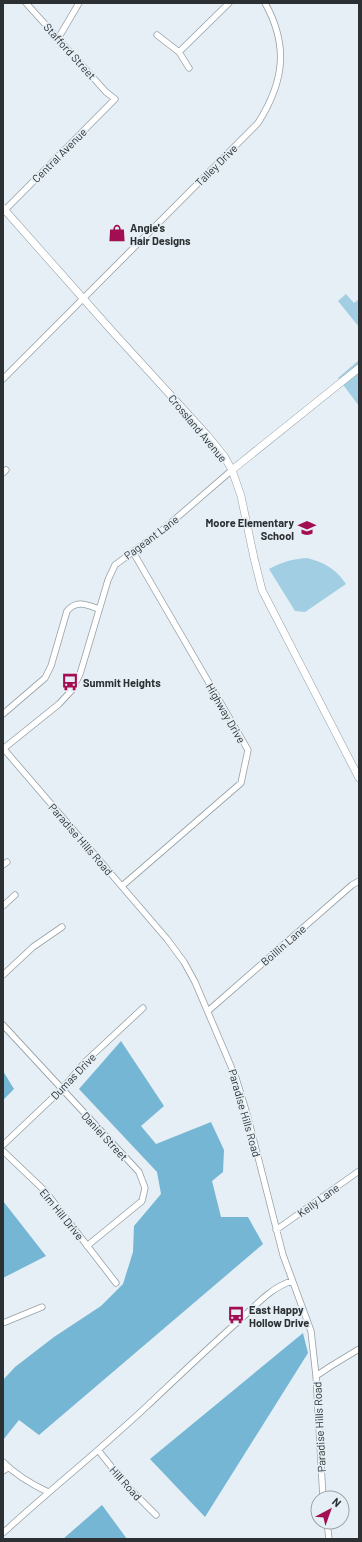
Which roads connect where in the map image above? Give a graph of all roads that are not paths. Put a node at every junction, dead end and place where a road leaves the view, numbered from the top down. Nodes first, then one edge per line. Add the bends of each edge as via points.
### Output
1 (26, 3) edge
2 (79, 3) edge
3 (229, 3) edge
4 (265, 3) edge
5 (157, 35) dead end
6 (59, 37) dead end
7 (179, 52) junction
8 (189, 68) dead end
9 (115, 98) joint
10 (4, 210) edge
11 (83, 298) junction
12 (359, 368) edge
13 (3, 379) edge
14 (232, 470) junction
15 (133, 552) junction
16 (99, 609) junction
17 (3, 714) edge
18 (3, 748) edge
19 (359, 778) edge
20 (359, 881) edge
21 (122, 886) junction
22 (16, 895) dead end
23 (3, 906) edge
24 (62, 926) dead end
25 (3, 974) edge
26 (143, 1008) dead end
27 (208, 1011) junction
28 (3, 1025) edge
29 (62, 1089) junction
30 (3, 1145) edge
31 (3, 1151) edge
32 (359, 1171) edge
33 (276, 1230) junction
34 (87, 1246) junction
35 (292, 1281) junction
36 (116, 1283) dead end
37 (42, 1307) dead end
38 (3, 1323) edge
39 (359, 1349) edge
40 (316, 1376) junction
41 (98, 1450) junction
42 (3, 1462) edge
43 (6, 1469) edge
44 (323, 1490) edge
45 (48, 1492) junction
46 (156, 1515) dead end
47 (3, 1533) edge

1 - 9 street, Stafford Street via 106,92
2 - 6 street
3 - 7 street
4 - 11 street, Talley Drive via 276,26 280,45 278,76 267,109 258,123
5 - 7 street
7 - 8 street
9 - 10 street, Central Avenue
10 - 11 main road, Crossland Avenue
11 - 13 street, Talley Drive
11 - 14 main road, Crossland Avenue via 213,441
12 - 14 main road, Pageant Lane
14 - 15 street, Pageant Lane
14 - 19 main road, Crossland Avenue via 241,496 262,590
15 - 16 street, Pageant Lane via 115,565
15 - 21 street, Highway Drive via 248,750 241,783
16 - 17 street via 81,604 71,606 45,678
16 - 18 street, Pageant Lane via 80,674 72,690 59,704
18 - 21 street, Paradise Hills Road
20 - 27 street, Boillin Lane
21 - 27 street, Paradise Hills Road via 184,962
22 - 23 street
24 - 25 street via 33,947
26 - 29 street, Dumas Drive via 85,1062
27 - 33 street, Paradise Hills Road via 241,1091
28 - 29 street, Daniel Street
29 - 30 street, Dumas Drive
29 - 34 street, Daniel Street via 139,1172 145,1188 142,1201
31 - 34 street, Elm Hill Drive via 45,1191
32 - 33 street, Kelly Lane
33 - 35 street, Paradise Hills Road
34 - 36 street, Elm Hill Drive
35 - 40 street, Paradise Hills Road via 311,1331
35 - 41 street via 276,1288 257,1304
37 - 38 street
39 - 40 street
40 - 44 street, Paradise Hills Road
41 - 45 street
41 - 46 street, Hill Road via 126,1485
42 - 43 street
43 - 45 street
45 - 47 street

